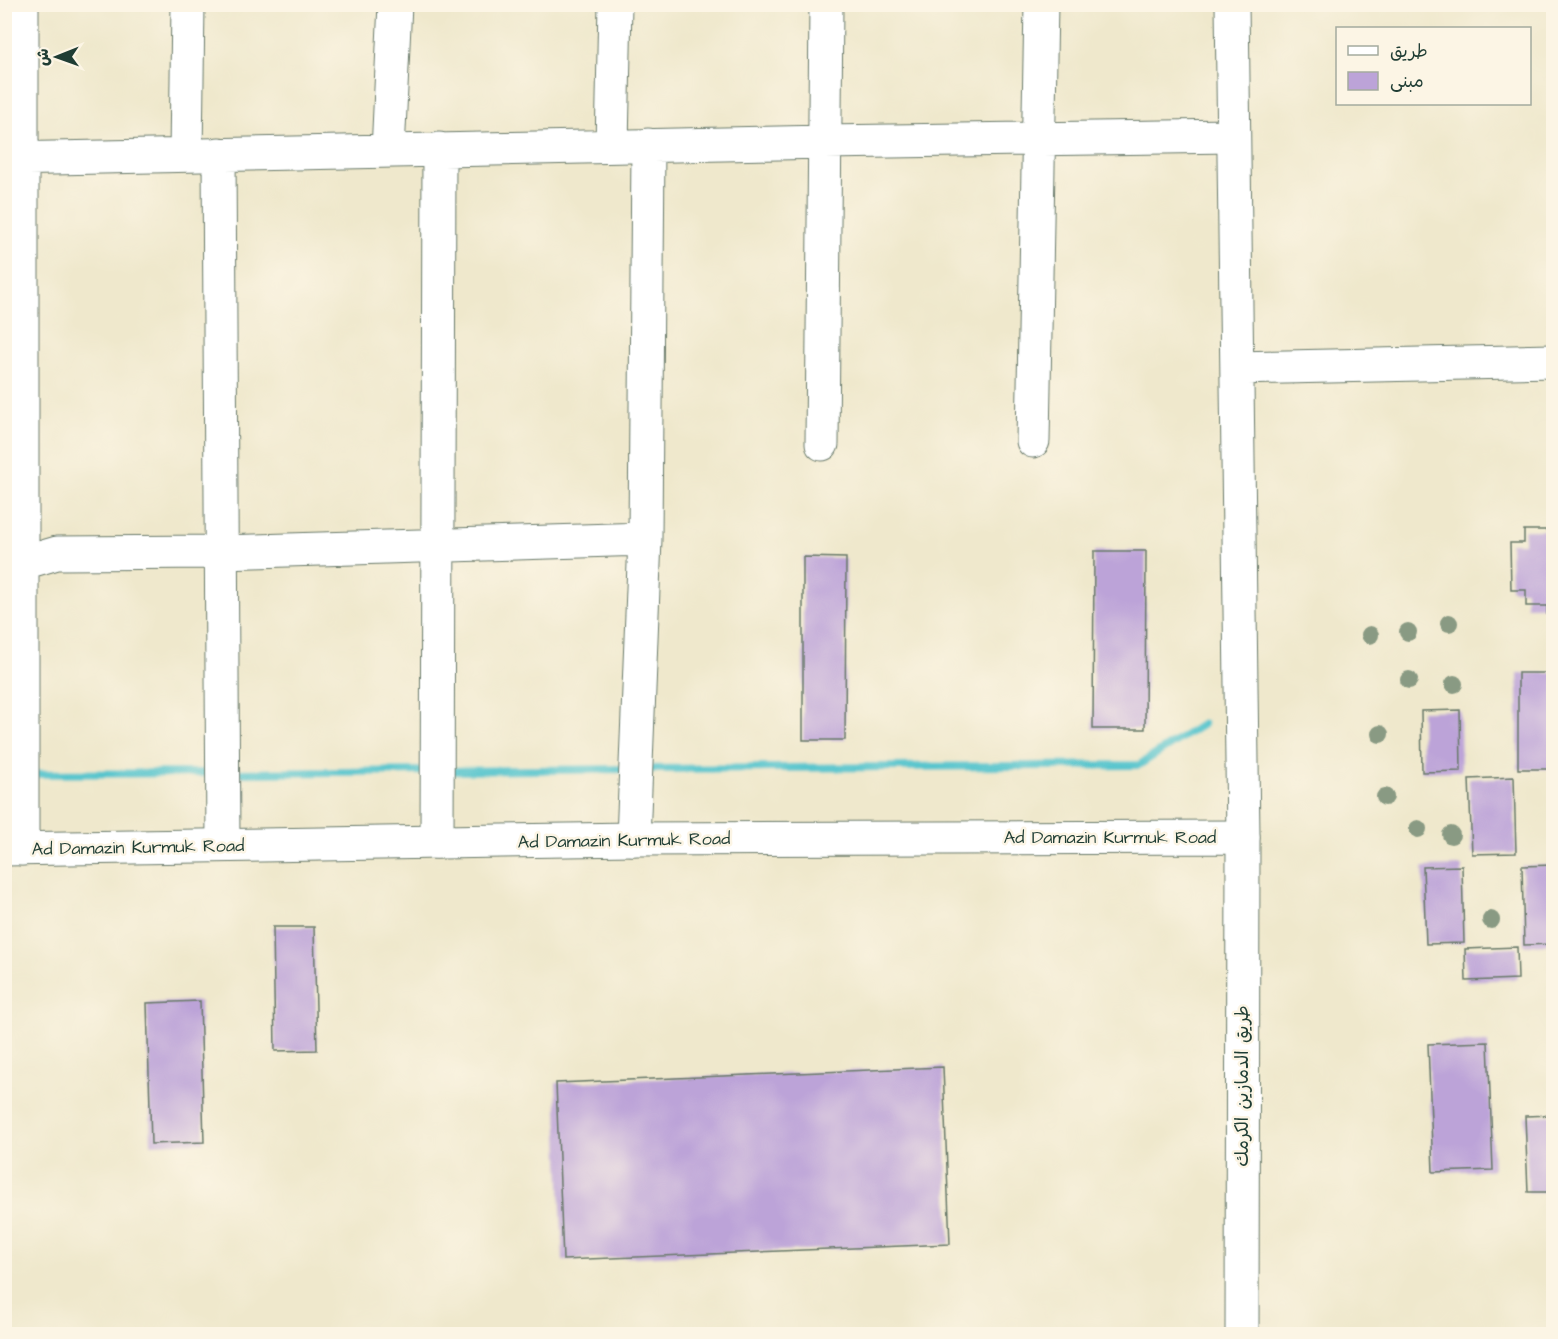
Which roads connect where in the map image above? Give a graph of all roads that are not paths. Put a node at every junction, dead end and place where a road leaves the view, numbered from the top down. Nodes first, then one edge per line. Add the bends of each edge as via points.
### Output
1 (22, 4) edge
2 (188, 4) edge
3 (395, 4) edge
4 (615, 4) edge
5 (826, 4) edge
6 (1041, 4) edge
7 (1232, 4) edge
8 (1233, 136) junction
9 (1040, 138) junction
10 (825, 142) junction
11 (648, 145) junction
12 (612, 146) junction
13 (439, 149) junction
14 (388, 151) junction
15 (219, 154) junction
16 (186, 155) junction
17 (13, 159) edge
18 (1554, 361) edge
19 (1237, 368) junction
20 (1033, 441) dead end
21 (822, 444) dead end
22 (645, 539) junction
23 (436, 545) junction
24 (220, 552) junction
25 (14, 564) edge
26 (1243, 837) junction
27 (633, 839) junction
28 (436, 842) junction
29 (223, 845) junction
30 (13, 849) edge
31 (1242, 1335) edge

1 - 17 main road
2 - 16 main road
3 - 14 main road
4 - 12 main road
5 - 10 main road
6 - 9 main road
7 - 8 main road, طريق الدمازين الكرمك
8 - 9 main road
8 - 19 main road, طريق الدمازين الكرمك
9 - 10 main road
9 - 20 main road
10 - 11 main road
10 - 21 main road
11 - 12 main road
11 - 22 main road
12 - 13 main road
13 - 14 main road
13 - 23 main road
14 - 15 main road
15 - 16 main road
15 - 24 main road
16 - 17 main road
17 - 25 main road
18 - 19 main road
19 - 26 main road, طريق الدمازين الكرمك
22 - 23 main road
22 - 27 main road
23 - 24 main road
23 - 28 main road
24 - 25 main road via 57,553
24 - 29 main road
25 - 30 main road
26 - 27 main road, Ad Damazin Kurmuk Road
26 - 31 main road, طريق الدمازين الكرمك
27 - 28 main road, Ad Damazin Kurmuk Road
28 - 29 main road, Ad Damazin Kurmuk Road
29 - 30 main road, Ad Damazin Kurmuk Road

